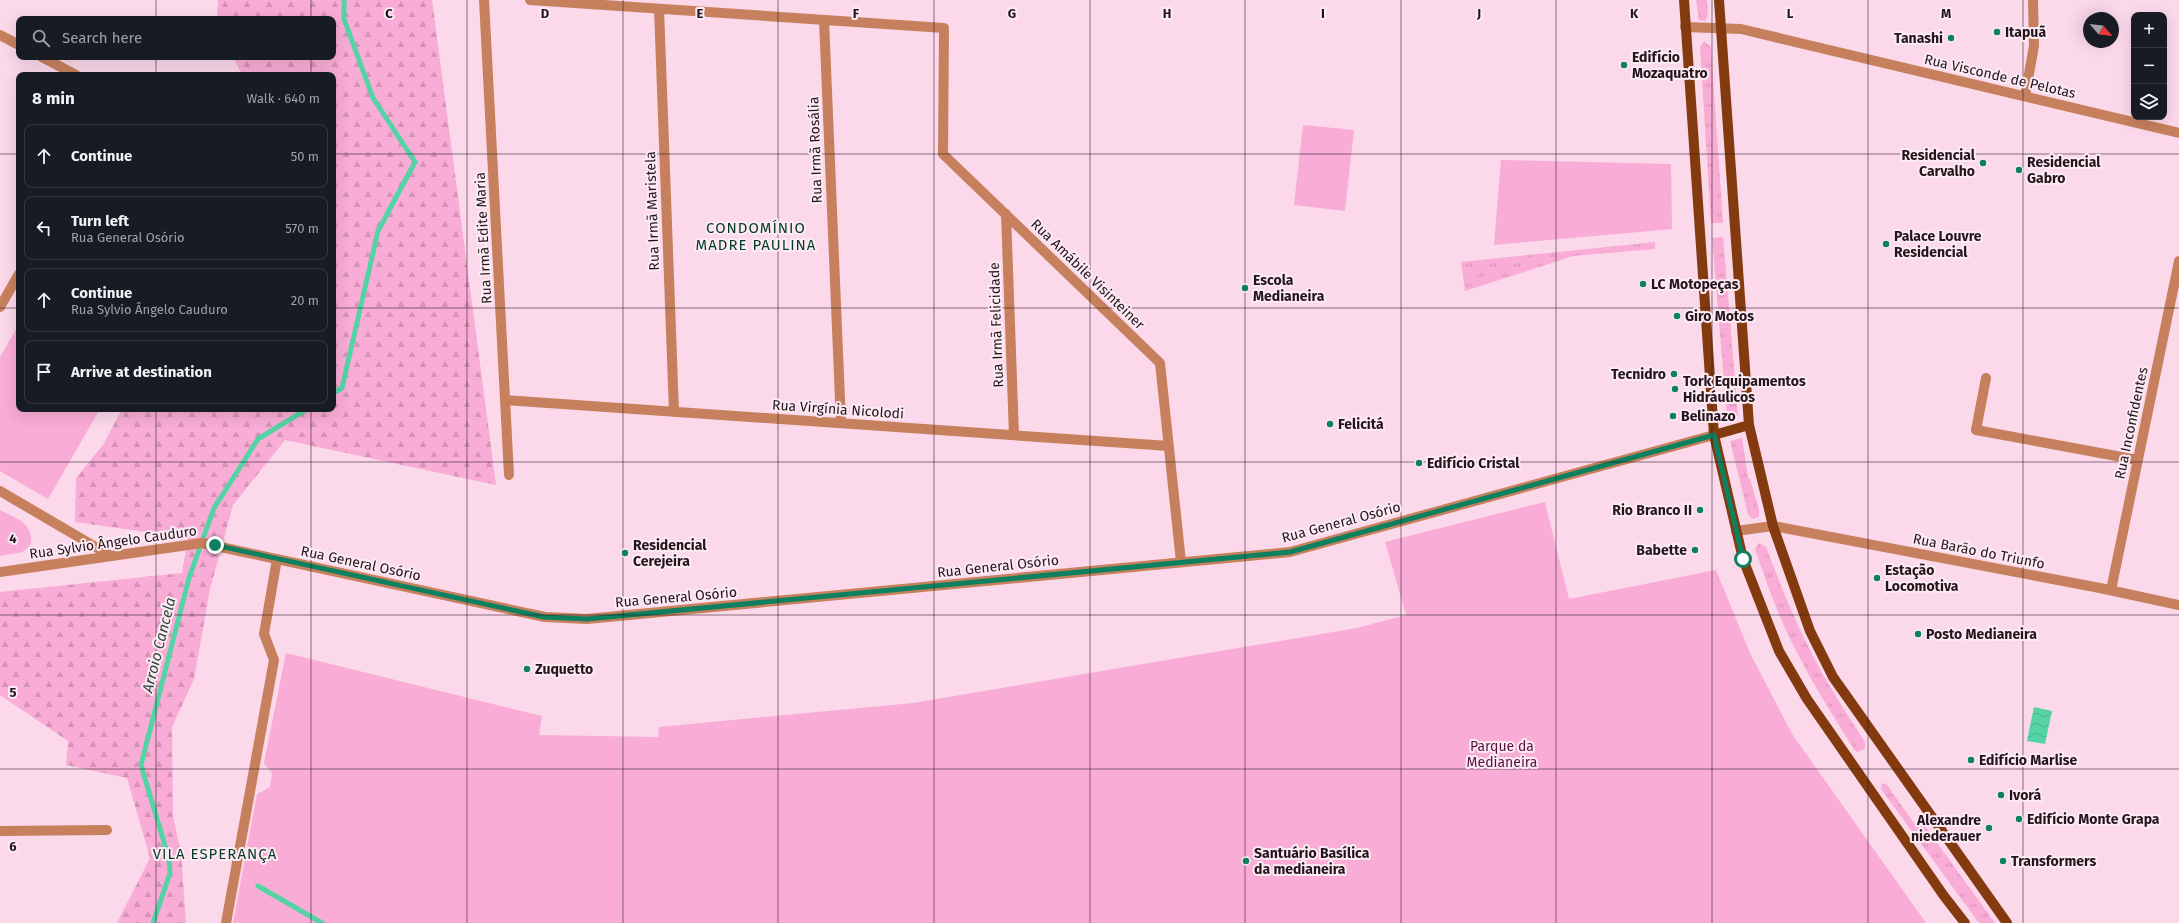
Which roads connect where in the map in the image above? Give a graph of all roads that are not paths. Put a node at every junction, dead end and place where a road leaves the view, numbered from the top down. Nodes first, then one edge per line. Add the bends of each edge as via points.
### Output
1 (484, 0) edge
2 (530, 0) edge
3 (1684, 0) edge
4 (1719, 0) edge
5 (2032, 0) edge
6 (658, 9) junction
7 (824, 20) junction
8 (1685, 27) junction
9 (1721, 28) junction
10 (0, 35) edge
11 (16, 43) edge
12 (48, 60) edge
13 (70, 72) edge
14 (2026, 96) junction
15 (2179, 133) edge
16 (1006, 214) junction
17 (2179, 261) edge
18 (16, 279) edge
19 (0, 308) edge
20 (1986, 378) dead end
21 (505, 400) junction
22 (674, 412) junction
23 (841, 423) junction
24 (1749, 425) junction
25 (1014, 435) junction
26 (1714, 435) junction
27 (1169, 446) junction
28 (2138, 460) junction
29 (509, 475) dead end
30 (0, 491) edge
31 (1773, 526) junction
32 (1736, 531) junction
33 (111, 556) junction
34 (277, 559) junction
35 (1181, 562) junction
36 (0, 572) edge
37 (2111, 590) junction
38 (2179, 605) edge
39 (107, 830) dead end
40 (0, 831) edge
41 (226, 923) edge
42 (1965, 923) edge
43 (2007, 923) edge

1 - 21 street, Rua Irmã Edite Maria
2 - 6 street
3 - 8 main road
4 - 9 main road
5 - 14 street via 2034,46
6 - 7 street
6 - 22 street, Rua Irmã Maristela
7 - 16 street, Rua Amábile Visinteiner via 944,28 943,154
7 - 23 street, Rua Irmã Rosália
8 - 9 street, Rua Visconde de Pelotas
8 - 26 main road
9 - 14 street, Rua Visconde de Pelotas via 1741,29
9 - 24 main road
10 - 11 street
12 - 13 street
14 - 15 street, Rua Visconde de Pelotas
16 - 25 street, Rua Irmã Felicidade
16 - 27 street, Rua Amábile Visinteiner via 1160,363
17 - 28 street, Rua Inconfidentes
18 - 19 street
20 - 28 street via 1976,430
21 - 22 street, Rua Virgínia Nicolodi
21 - 29 street, Rua Irmã Edite Maria
22 - 23 street, Rua Virgínia Nicolodi
23 - 25 street, Rua Virgínia Nicolodi
24 - 26 main road
24 - 31 main road
25 - 27 street, Rua Virgínia Nicolodi
26 - 32 main road
26 - 35 street, Rua General Osório via 1290,552
27 - 35 street, Rua Amábile Visinteiner
28 - 37 street, Rua Inconfidentes
30 - 33 street
31 - 32 street, Rua Barão do Triunfo
31 - 37 street, Rua Barão do Triunfo
31 - 43 main road via 1810,631 1833,677
32 - 42 main road via 1743,559 1779,652 1806,699
33 - 34 street, Rua Sylvio Ângelo Cauduro via 202,543
33 - 36 street, Rua Sylvio Ângelo Cauduro
34 - 35 street, Rua General Osório via 544,617 587,619
34 - 41 street via 264,634 274,660
37 - 38 street, Rua Barão do Triunfo
39 - 40 street

